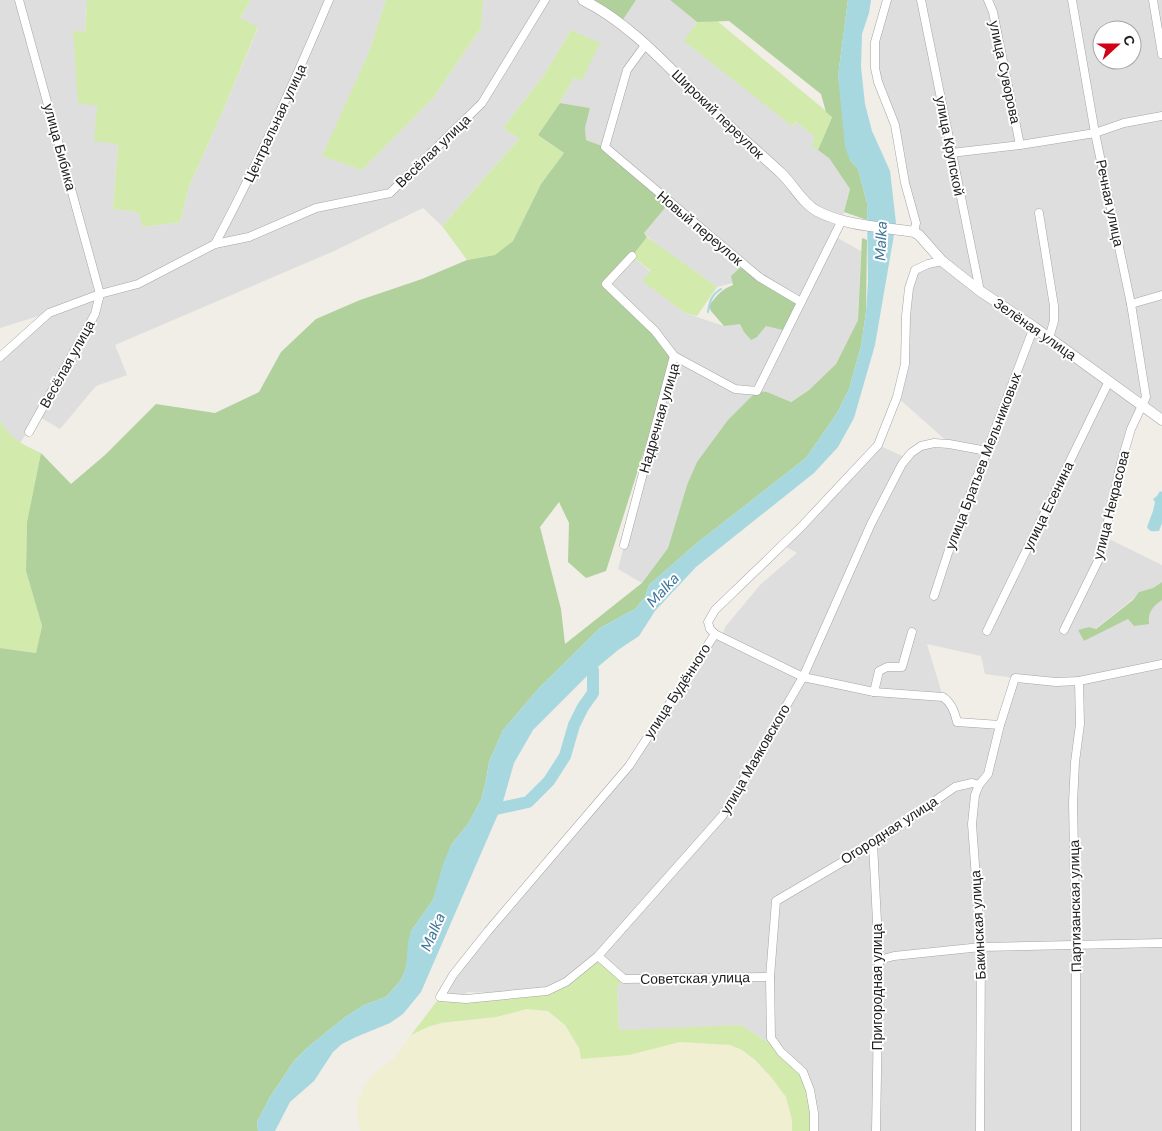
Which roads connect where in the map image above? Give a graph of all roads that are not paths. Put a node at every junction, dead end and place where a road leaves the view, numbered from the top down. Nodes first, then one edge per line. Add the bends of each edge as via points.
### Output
1 (19, 0) edge
2 (329, 0) edge
3 (546, 0) edge
4 (583, 0) edge
5 (887, 0) edge
6 (921, 0) edge
7 (988, 0) edge
8 (1072, 0) edge
9 (1153, 0) edge
10 (646, 44) junction
11 (1162, 54) edge
12 (1162, 116) edge
13 (1095, 133) junction
14 (1020, 145) junction
15 (952, 153) junction
16 (1038, 213) dead end
17 (842, 220) junction
18 (914, 232) junction
19 (216, 244) junction
20 (632, 256) dead end
21 (942, 261) junction
22 (980, 291) junction
23 (100, 294) junction
24 (1162, 295) edge
25 (801, 302) junction
26 (1131, 304) junction
27 (1034, 327) junction
28 (1049, 338) junction
29 (674, 356) junction
30 (0, 358) edge
31 (1109, 381) junction
32 (1142, 406) junction
33 (1162, 420) edge
34 (29, 432) dead end
35 (987, 451) junction
36 (624, 545) dead end
37 (934, 596) dead end
38 (1064, 630) dead end
39 (987, 631) dead end
40 (912, 632) dead end
41 (715, 634) junction
42 (1162, 664) edge
43 (803, 677) junction
44 (1079, 682) junction
45 (874, 692) junction
46 (1000, 725) junction
47 (979, 785) junction
48 (873, 844) junction
49 (776, 901) joint
50 (1162, 943) edge
51 (1076, 945) junction
52 (981, 947) junction
53 (598, 956) junction
54 (878, 960) junction
55 (770, 978) junction
56 (440, 997) joint
57 (814, 1131) edge
58 (876, 1131) edge
59 (980, 1131) edge
60 (1076, 1131) edge

1 - 23 street, улица Бибика
2 - 19 street, Центральная улица via 283,108
3 - 19 street, Весёлая улица via 482,103 390,193 316,208 249,237
4 - 10 street, Широкий переулок via 602,10
5 - 18 street via 876,36 875,68 895,125 905,184 916,223
6 - 15 street, улица Крупской
7 - 14 street, улица Суворова
8 - 13 street, Речная улица
9 - 11 street
10 - 17 street, Широкий переулок via 790,181 801,197 816,210
10 - 25 street, Новый переулок via 627,70 604,146 759,277
12 - 13 street via 1124,123
13 - 14 street
13 - 26 street, Речная улица
14 - 15 street
15 - 22 street, улица Крупской
16 - 28 street via 1054,306
17 - 18 street, Широкий переулок
17 - 25 street, Надречная улица
18 - 21 street, Зелёная улица
19 - 23 street, Весёлая улица via 138,284
20 - 29 street via 606,284 655,331
21 - 22 street, Зелёная улица
21 - 41 street, улица Будённого via 915,270 909,288 905,364 898,397 878,444 801,527 715,610 708,622
22 - 27 street, Зелёная улица
23 - 30 street, Весёлая улица via 49,313
23 - 34 street, Весёлая улица via 94,314
24 - 26 street
25 - 29 street, Надречная улица via 757,391 735,389
26 - 32 street, Речная улица via 1146,397
27 - 28 street, Зелёная улица
27 - 35 street, улица Братьев Мельниковых
28 - 31 street, Зелёная улица
29 - 36 street, Надречная улица
31 - 32 street, Зелёная улица
31 - 39 street, улица Есенина
32 - 33 street, Зелёная улица
32 - 38 street, улица Некрасова via 1121,463 1100,557
35 - 37 street, улица Братьев Мельниковых
35 - 43 street, улица Маяковского via 934,443 920,446 902,464 871,524
40 - 45 street via 902,667 887,667 879,671
41 - 43 street
41 - 56 street, улица Будённого via 629,766 488,931
42 - 44 street
43 - 45 street
43 - 53 street, улица Маяковского via 724,815
44 - 46 street, Бакинская улица via 1015,678
44 - 51 street, Партизанская улица via 1080,724 1073,803
45 - 46 street via 943,697 956,714 957,722
46 - 47 street, Бакинская улица via 988,774
47 - 48 street, Огородная улица via 972,782 955,787
47 - 52 street, Бакинская улица via 972,824
48 - 49 street, Огородная улица
48 - 54 street, Пригородная улица
49 - 55 street, Советская улица
50 - 51 street
51 - 52 street
51 - 60 street, Партизанская улица
52 - 54 street
52 - 59 street, Бакинская улица
53 - 55 street, Советская улица via 624,979
53 - 56 street, улица Маяковского via 580,973 547,991
54 - 58 street, Пригородная улица
55 - 57 street, Советская улица via 771,1038 803,1072 810,1090

